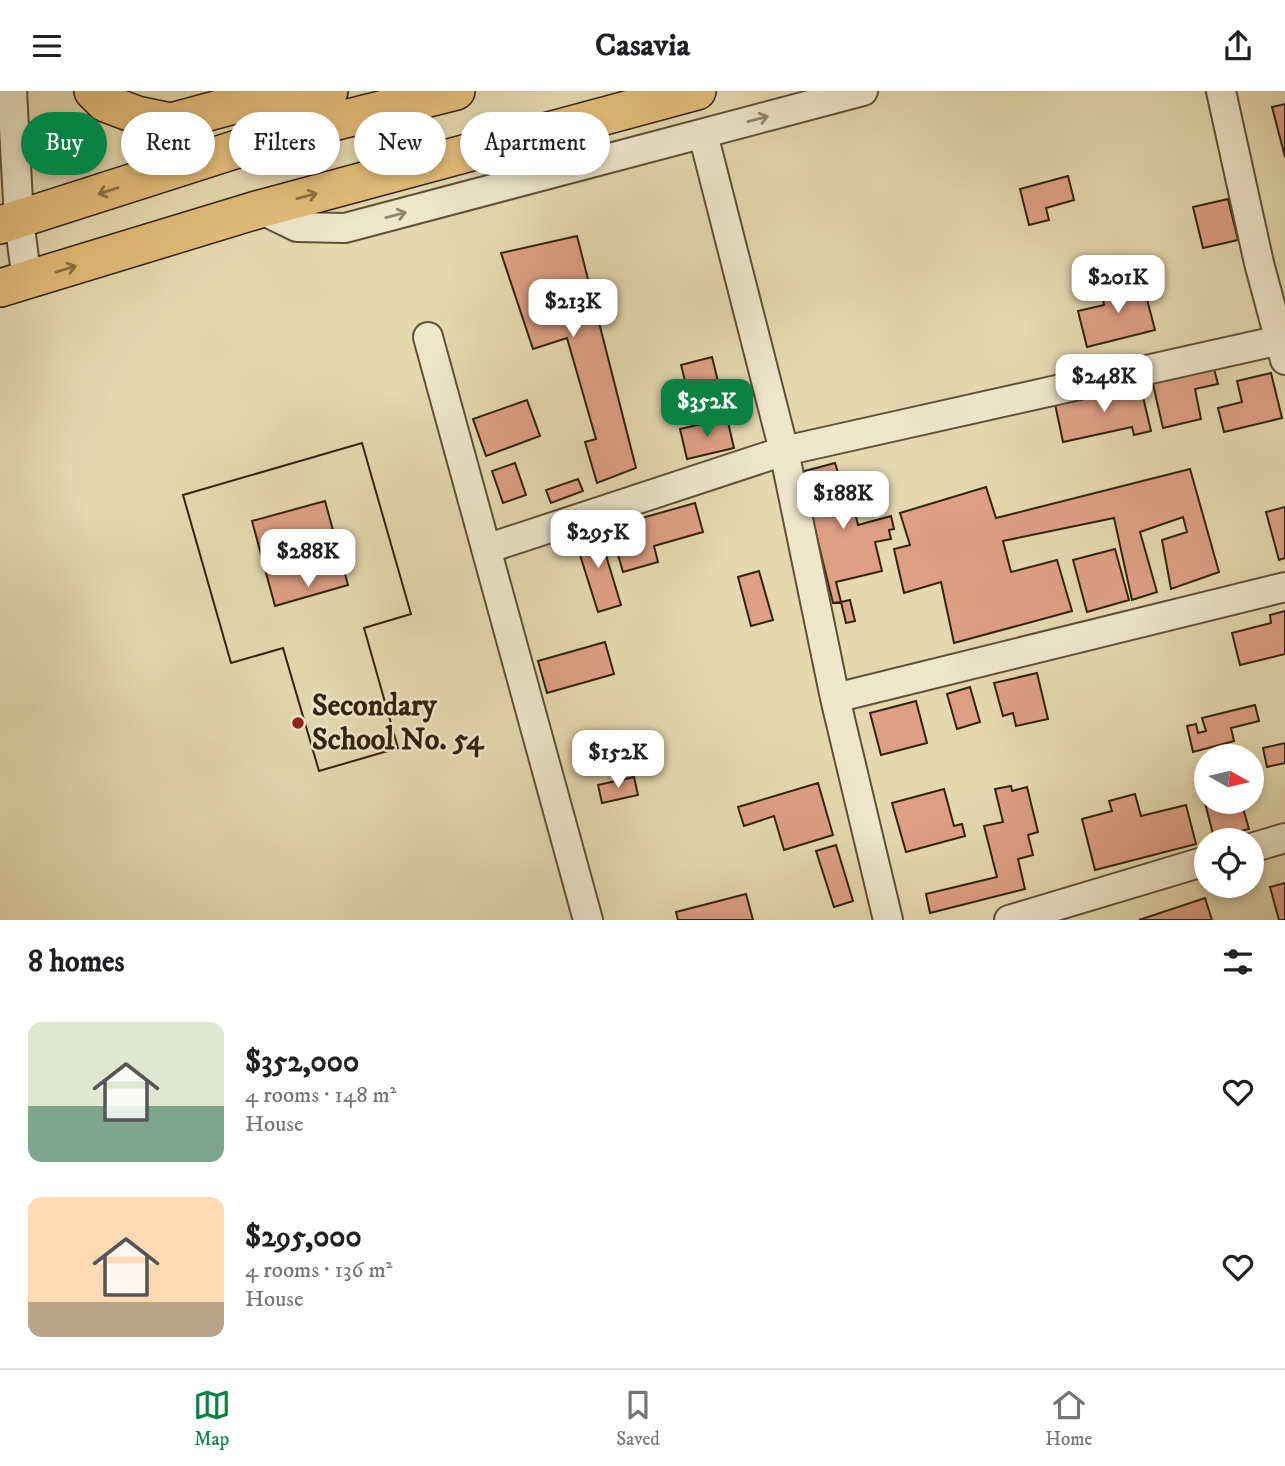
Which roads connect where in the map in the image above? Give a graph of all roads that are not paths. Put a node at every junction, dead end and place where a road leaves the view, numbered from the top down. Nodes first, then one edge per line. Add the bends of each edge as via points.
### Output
1 (12, 91) edge
2 (93, 91) edge
3 (286, 91) edge
4 (329, 91) edge
5 (456, 91) edge
6 (697, 91) edge
7 (863, 91) edge
8 (1221, 91) edge
9 (306, 112) edge
10 (340, 120) edge
11 (703, 134) junction
12 (229, 152) edge
13 (260, 209) junction
14 (9, 222) edge
15 (14, 285) edge
16 (428, 337) dead end
17 (1282, 350) edge
18 (784, 450) junction
19 (486, 549) junction
20 (1285, 587) edge
21 (835, 698) junction
22 (1285, 838) edge
23 (1264, 844) edge
24 (1194, 865) edge
25 (589, 920) edge
26 (888, 920) edge
27 (1009, 920) edge

1 - 14 street
2 - 3 main road via 105,103 171,122
4 - 9 main road
5 - 10 main road
13 -> 6 main road
11 -> 7 street
8 - 17 street
13 -> 11 street via 297,227 345,228
11 - 18 street
12 -> 14 main road
15 -> 13 main road
14 - 15 street
16 - 19 street
17 - 18 street
18 - 19 street
18 - 21 street
19 - 25 street
20 - 21 street
21 - 26 street
22 - 23 street
24 - 27 street

